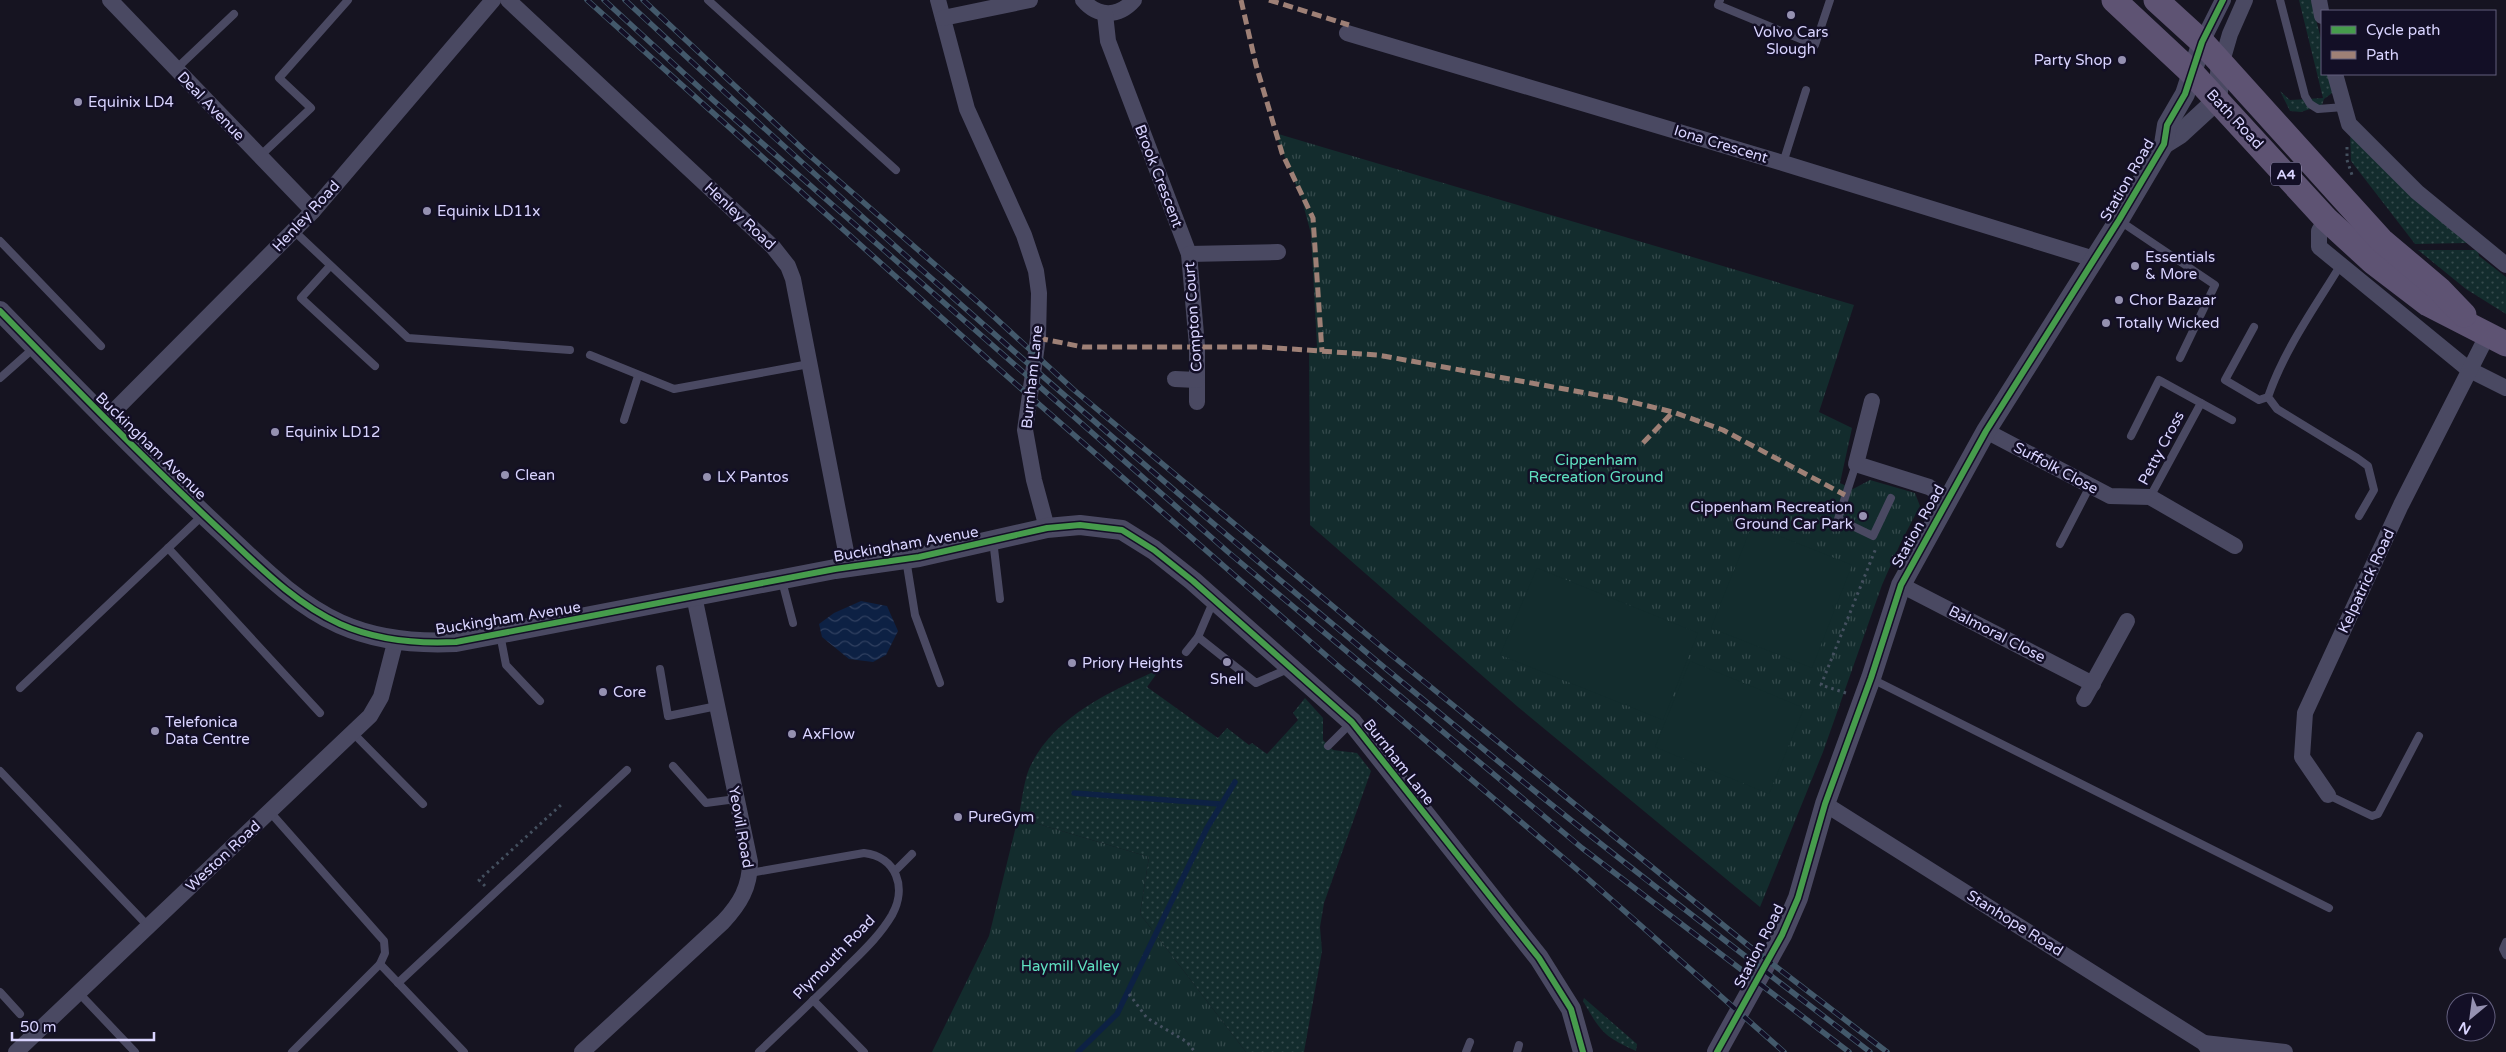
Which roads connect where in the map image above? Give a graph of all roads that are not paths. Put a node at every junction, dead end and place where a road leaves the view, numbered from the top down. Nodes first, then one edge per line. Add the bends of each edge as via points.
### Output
1 (110, 0) edge
2 (348, 0) edge
3 (494, 0) edge
4 (508, 0) edge
5 (708, 0) edge
6 (938, 0) edge
7 (1030, 0) edge
8 (1083, 0) edge
9 (1134, 0) edge
10 (1720, 0) edge
11 (1830, 0) edge
12 (2114, 0) edge
13 (2156, 0) edge
14 (2224, 0) edge
15 (2245, 0) edge
16 (2280, 0) edge
17 (234, 14) dead end
18 (1105, 14) junction
19 (943, 18) junction
20 (1347, 32) dead end
21 (2202, 42) junction
22 (2221, 65) junction
23 (176, 69) junction
24 (2191, 72) junction
25 (2336, 75) edge
26 (1806, 90) dead end
27 (2216, 100) junction
28 (2344, 106) junction
29 (2164, 144) junction
30 (260, 156) junction
31 (1783, 163) junction
32 (896, 170) dead end
33 (313, 212) junction
34 (2326, 219) junction
35 (2119, 220) junction
36 (294, 231) junction
37 (0, 241) edge
38 (1278, 252) dead end
39 (1189, 254) junction
40 (2094, 260) junction
41 (2506, 265) edge
42 (330, 266) junction
43 (2340, 266) junction
44 (0, 311) edge
45 (2254, 327) dead end
46 (2489, 335) edge
47 (101, 346) dead end
48 (35, 348) junction
49 (570, 350) dead end
50 (590, 354) dead end
51 (2180, 358) dead end
52 (809, 364) junction
53 (375, 366) dead end
54 (2468, 368) junction
55 (638, 376) junction
56 (0, 378) edge
57 (1175, 379) dead end
58 (1197, 380) junction
59 (2506, 388) edge
60 (2268, 397) junction
61 (1872, 401) dead end
62 (1196, 402) dead end
63 (2201, 403) junction
64 (106, 419) junction
65 (624, 420) dead end
66 (2232, 420) dead end
67 (1986, 431) junction
68 (2131, 436) dead end
69 (1856, 464) junction
70 (2090, 486) junction
71 (2150, 497) junction
72 (1891, 498) dead end
73 (1947, 498) junction
74 (204, 514) junction
75 (2359, 516) dead end
76 (1047, 528) junction
77 (994, 540) junction
78 (2060, 544) dead end
79 (2235, 546) dead end
80 (168, 548) junction
81 (906, 559) junction
82 (849, 567) junction
83 (781, 579) junction
84 (1901, 585) junction
85 (694, 596) junction
86 (1000, 599) dead end
87 (1214, 600) junction
88 (2127, 621) dead end
89 (792, 623) dead end
90 (500, 634) junction
91 (1198, 637) junction
92 (396, 639) junction
93 (1186, 652) dead end
94 (1290, 668) junction
95 (660, 669) dead end
96 (1870, 678) junction
97 (940, 683) dead end
98 (2093, 684) junction
99 (20, 688) dead end
100 (2084, 699) dead end
101 (540, 701) dead end
102 (717, 706) junction
103 (320, 713) dead end
104 (1352, 722) junction
105 (353, 733) junction
106 (2419, 736) dead end
107 (1328, 746) dead end
108 (673, 766) dead end
109 (627, 770) dead end
110 (0, 771) edge
111 (2328, 795) joint
112 (736, 799) junction
113 (424, 804) dead end
114 (1825, 804) junction
115 (270, 812) junction
116 (912, 854) dead end
117 (895, 871) junction
118 (750, 872) junction
119 (2328, 908) dead end
120 (148, 926) junction
121 (2506, 942) edge
122 (2506, 955) edge
123 (380, 964) junction
124 (398, 983) junction
125 (0, 992) edge
126 (78, 992) junction
127 (813, 1000) junction
128 (20, 1014) dead end
129 (1470, 1042) dead end
130 (2207, 1048) edge
131 (16, 1052) edge
132 (135, 1052) edge
133 (292, 1052) edge
134 (464, 1052) edge
135 (582, 1052) edge
136 (759, 1052) edge
137 (864, 1052) edge
138 (1466, 1052) edge
139 (1583, 1052) edge
140 (1717, 1052) edge
141 (2285, 1052) edge

1 - 23 street, Deal Avenue
2 - 30 lane via 279,78 311,108
3 - 33 street, Henley Road
4 - 52 street, Henley Road via 781,255 792,279
5 - 32 lane
6 - 19 street, Burnham Lane
7 - 19 street
8 - 18 street via 1093,10
9 - 18 street via 1117,13
10 - 11 lane via 1718,5 1814,45
12 - 24 main road, Bath Road / A4
13 - 21 main road, Bath Road / A4
14 - 21 street
15 - 22 street
16 - 28 lane via 2305,96 2318,110
17 - 23 lane
18 - 39 street, Brook Crescent via 1108,41
19 - 76 street, Burnham Lane via 967,109 1024,235 1036,271 1039,323 1025,430
20 - 31 street, Iona Crescent
21 - 22 main road, Bath Road / A4
21 - 24 street, Station Road
22 - 27 street
22 - 46 main road, Bath Road / A4 via 2381,240
23 - 30 street, Deal Avenue
24 - 27 main road, Bath Road / A4
24 - 29 street, Station Road via 2185,94 2167,126
25 - 28 street
26 - 31 lane
27 - 29 street, Station Road via 2180,134
27 - 34 main road, Bath Road / A4
28 - 41 street via 2349,124 2417,192
29 - 35 street, Station Road
30 - 33 street, Deal Avenue
31 - 40 street, Iona Crescent
33 - 36 street, Henley Road
34 - 43 street via 2319,231 2319,247
34 - 46 main road, Bath Road / A4 via 2373,262 2428,304
35 - 40 street, Station Road
35 - 51 lane via 2215,285
36 - 42 lane
36 - 64 street, Henley Road
37 - 47 lane
38 - 39 street
39 - 58 street, Compton Court
40 - 67 street, Station Road
42 - 49 lane via 408,338
42 - 53 lane via 301,298
43 - 54 street
43 - 60 lane via 2301,330
44 - 48 street, Buckingham Avenue
45 - 60 lane via 2225,380 2259,400
46 - 54 street, Kelpatrick Road
48 - 56 lane
48 - 64 street, Buckingham Avenue
50 - 55 lane
52 - 55 lane via 674,389
52 - 82 street, Henley Road
54 - 59 street
54 - 111 street, Kelpatrick Road via 2305,713 2302,758
55 - 65 lane
57 - 58 street, Compton Court
58 - 62 street, Compton Court
60 - 75 lane via 2277,409 2368,466 2374,490
61 - 69 street
63 - 66 lane
63 - 68 lane, Petty Cross via 2159,380
63 - 71 lane, Petty Cross
64 - 74 street, Buckingham Avenue
67 - 70 street, Suffolk Close
67 - 73 street, Station Road
69 - 72 lane via 1838,520 1873,536
69 - 73 street via 1929,487
70 - 71 street, Suffolk Close via 2110,496
70 - 78 lane
71 - 79 street, Suffolk Close
73 - 84 street, Station Road
74 - 80 lane
74 - 92 street, Buckingham Avenue via 299,600 341,624
76 - 77 street, Buckingham Avenue
76 - 87 street, Burnham Lane via 1080,525 1122,530 1154,550
77 - 81 street, Buckingham Avenue
77 - 86 lane
80 - 99 lane
80 - 103 lane
81 - 82 street, Buckingham Avenue
81 - 97 lane via 915,615
82 - 83 street, Buckingham Avenue
83 - 85 street, Buckingham Avenue
83 - 89 lane
84 - 96 street, Station Road
84 - 98 street, Balmoral Close
85 - 90 street, Buckingham Avenue
85 - 102 street, Yeovil Road
87 - 91 lane
87 - 94 street, Burnham Lane
88 - 98 street
90 - 92 street, Buckingham Avenue via 456,642
90 - 101 lane via 506,665
91 - 93 lane
91 - 94 lane via 1256,683
92 - 105 street, Weston Road via 379,702
94 - 104 street, Burnham Lane
95 - 102 lane via 668,716
96 - 114 street, Station Road
96 - 119 lane
98 - 100 street
102 - 112 street, Yeovil Road
104 - 107 lane
104 - 139 street, Burnham Lane via 1539,958 1571,1009
105 - 113 lane
105 - 115 street, Weston Road
106 - 111 lane via 2378,814 2372,816
108 - 112 lane via 706,802
109 - 124 lane
110 - 120 lane
112 - 118 street, Yeovil Road
114 - 130 street, Stanhope Road
114 - 140 street, Station Road via 1798,898 1782,935
115 - 120 street, Weston Road
115 - 123 lane via 384,940 385,953
116 - 117 lane
117 - 118 lane via 890,863 864,853
117 - 127 lane, Plymouth Road via 899,890 892,914 876,937
118 - 135 street, Yeovil Road via 744,894 723,922
120 - 126 street, Weston Road
121 - 122 lane via 2503,949
123 - 124 lane
123 - 133 lane
124 - 134 lane
125 - 128 lane
126 - 131 street, Weston Road
126 - 132 lane
127 - 136 lane, Plymouth Road
127 - 137 lane
129 - 138 lane
130 - 141 street, Stanhope Road

